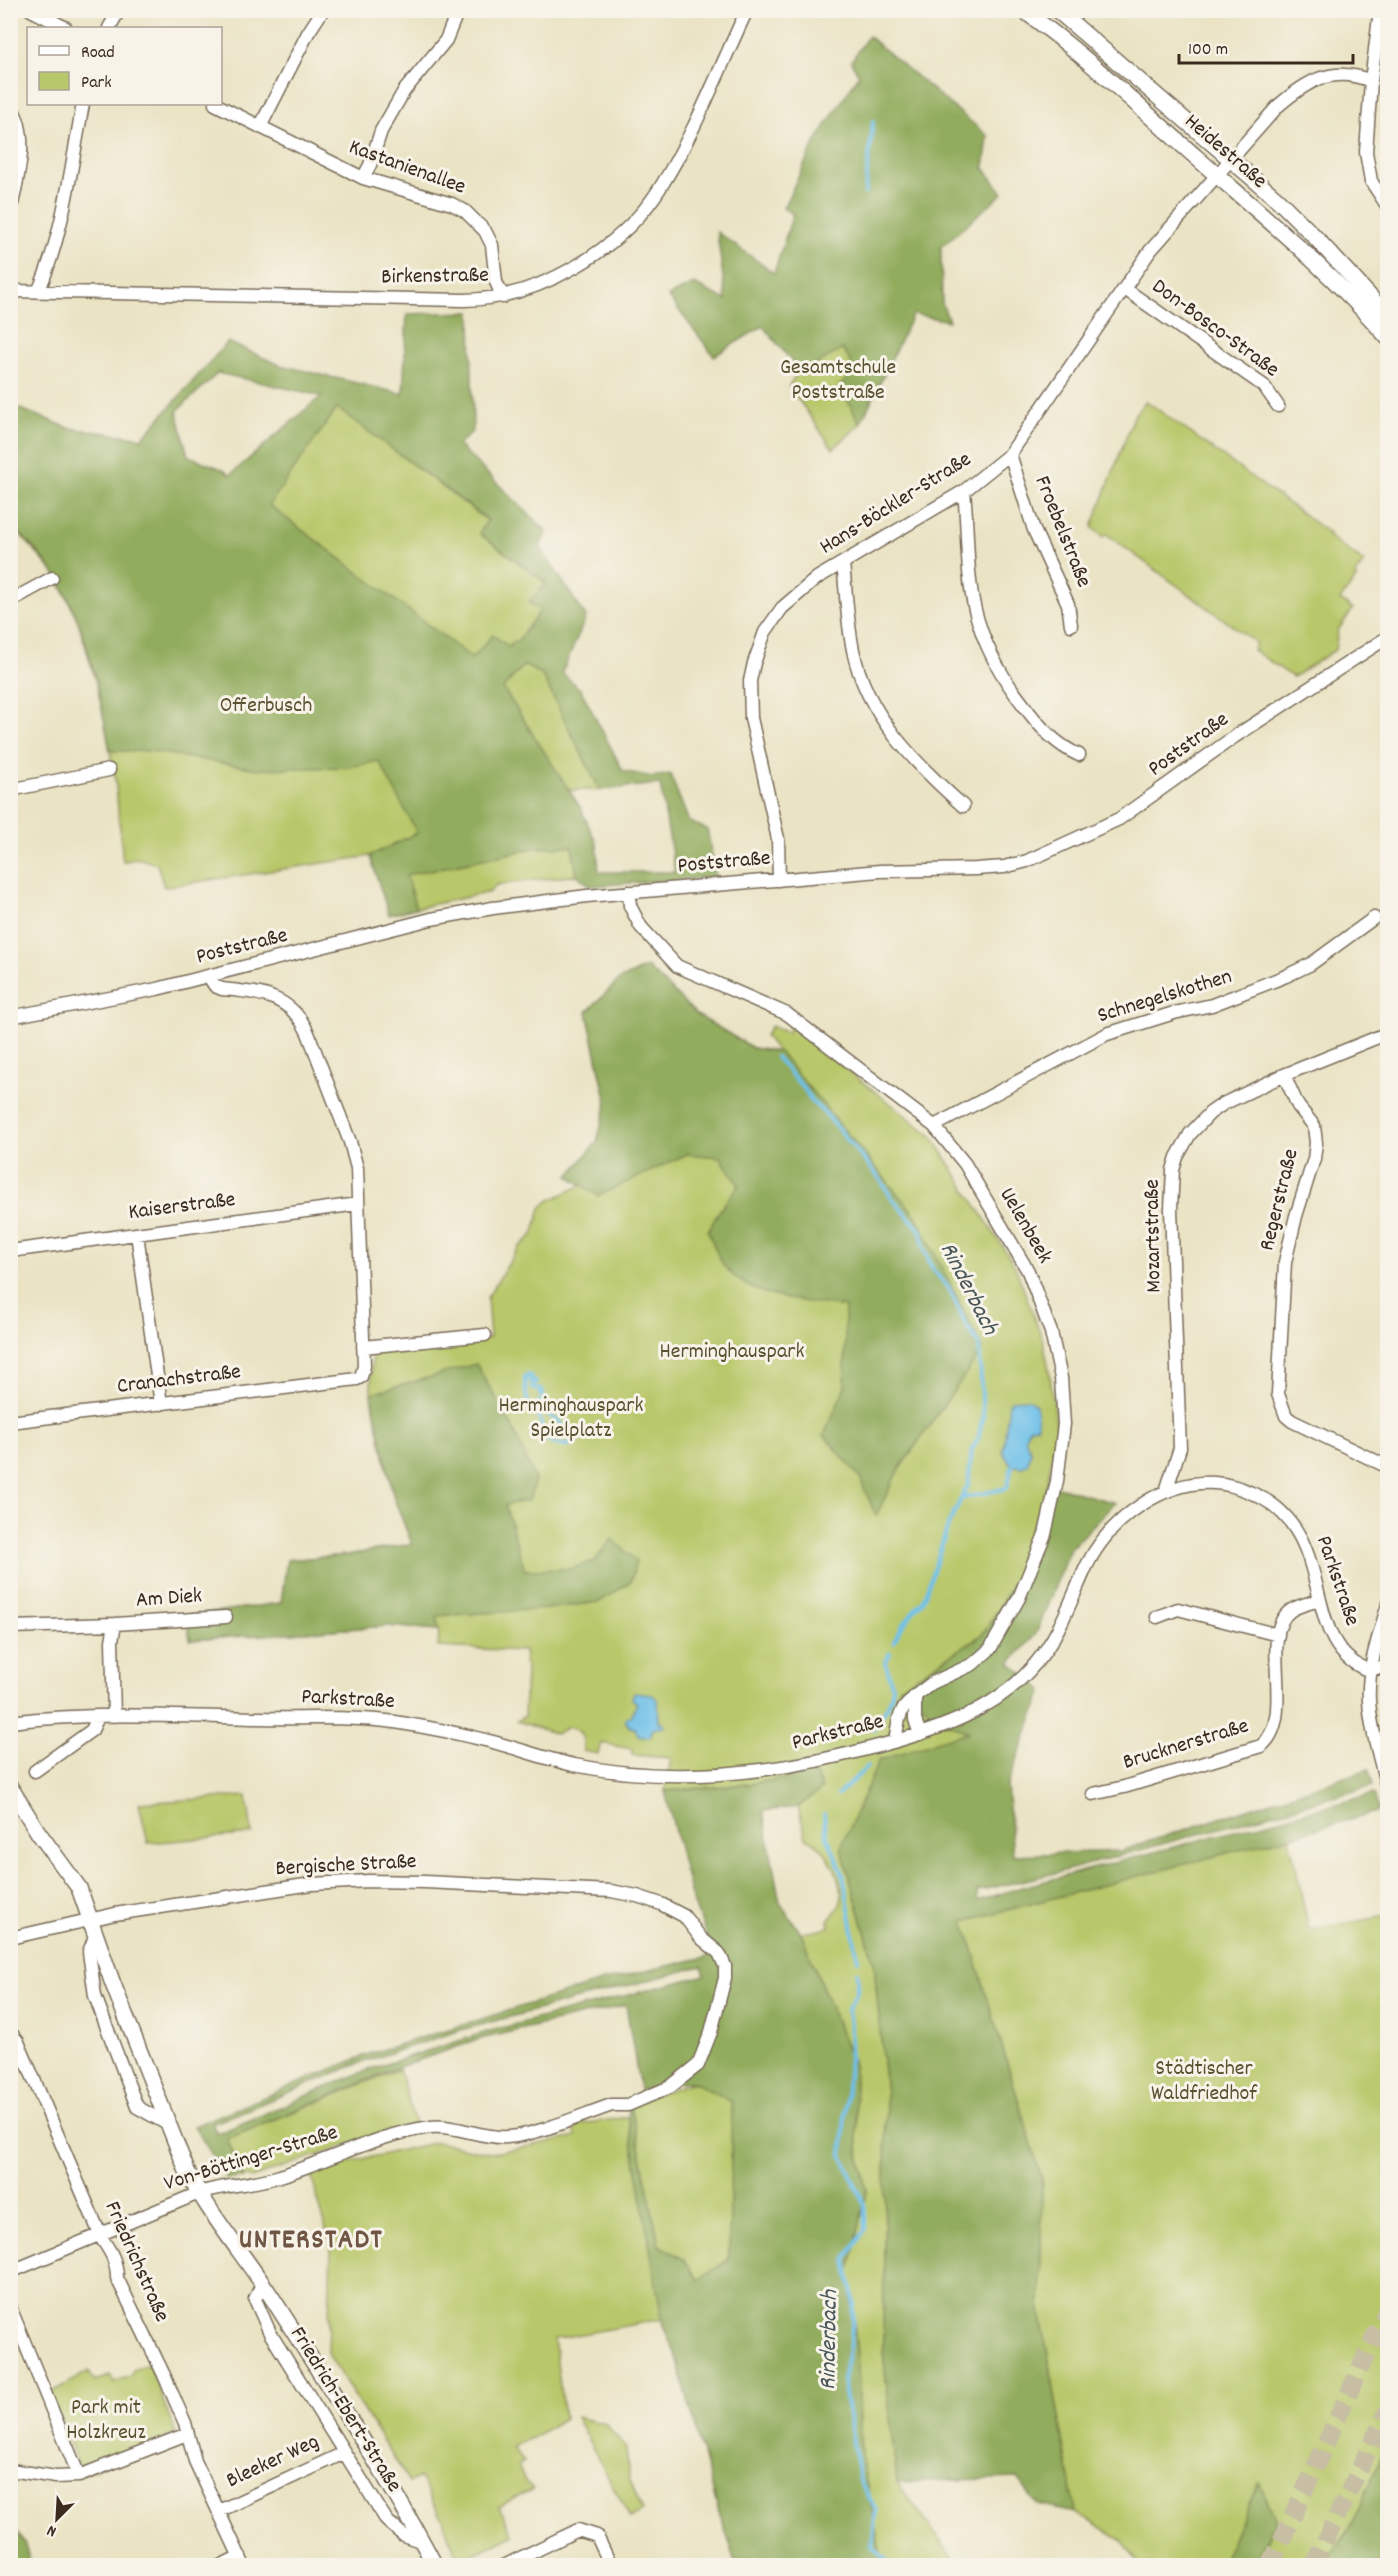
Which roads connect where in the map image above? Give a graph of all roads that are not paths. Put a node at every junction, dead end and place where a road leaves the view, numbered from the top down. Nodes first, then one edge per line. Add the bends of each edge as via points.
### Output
1 (31, 10) edge
2 (119, 10) edge
3 (323, 10) edge
4 (458, 10) edge
5 (747, 10) edge
6 (1023, 10) edge
7 (1057, 10) edge
8 (1380, 10) edge
9 (64, 27) edge
10 (110, 27) edge
11 (1383, 30) edge
12 (1371, 81) junction
13 (83, 105) edge
14 (217, 105) edge
15 (10, 106) edge
16 (260, 126) junction
17 (1231, 161) junction
18 (1218, 176) junction
19 (363, 178) junction
20 (1388, 207) edge
21 (10, 214) edge
22 (1125, 289) junction
23 (10, 291) edge
24 (38, 292) junction
25 (503, 297) junction
26 (1388, 316) edge
27 (1388, 338) edge
28 (1278, 405) dead end
29 (1010, 454) junction
30 (964, 491) junction
31 (843, 563) junction
32 (52, 578) dead end
33 (10, 601) edge
34 (1071, 626) dead end
35 (1388, 638) edge
36 (1079, 755) dead end
37 (109, 770) dead end
38 (10, 790) edge
39 (963, 806) dead end
40 (778, 880) junction
41 (629, 892) junction
42 (1374, 918) dead end
43 (209, 977) junction
44 (10, 1017) edge
45 (1388, 1033) edge
46 (1284, 1075) junction
47 (933, 1126) junction
48 (358, 1204) junction
49 (138, 1233) junction
50 (10, 1251) edge
51 (485, 1335) dead end
52 (363, 1347) junction
53 (161, 1404) junction
54 (10, 1422) edge
55 (1388, 1467) edge
56 (1166, 1491) junction
57 (1320, 1600) junction
58 (1388, 1605) edge
59 (226, 1617) dead end
60 (1157, 1617) dead end
61 (115, 1624) junction
62 (10, 1627) edge
63 (1278, 1635) junction
64 (1372, 1669) junction
65 (1388, 1670) edge
66 (915, 1696) junction
67 (98, 1716) junction
68 (114, 1716) junction
69 (10, 1722) edge
70 (920, 1734) junction
71 (895, 1741) junction
72 (35, 1771) dead end
73 (10, 1787) edge
74 (1388, 1792) edge
75 (1093, 1794) dead end
76 (684, 1916) joint
77 (93, 1927) junction
78 (10, 1938) edge
79 (10, 2032) edge
80 (169, 2125) junction
81 (199, 2193) junction
82 (100, 2233) junction
83 (10, 2272) edge
84 (262, 2284) junction
85 (10, 2307) edge
86 (187, 2434) junction
87 (344, 2452) junction
88 (10, 2470) edge
89 (79, 2476) junction
90 (219, 2511) junction
91 (423, 2542) junction
92 (242, 2561) edge
93 (220, 2565) edge
94 (435, 2565) edge
95 (504, 2565) edge
96 (611, 2565) edge

1 - 9 street
2 - 10 street
3 - 16 street
4 - 19 street via 446,40 404,91 381,131
5 - 25 street, Birkenstraße via 675,164 642,211 587,260 538,285
6 - 18 main road, Heidestraße
7 - 17 main road, Heidestraße
8 - 11 street
11 - 12 street
12 - 17 street, Hans-Böckler-Straße via 1354,75 1316,79 1278,106
12 - 20 street via 1366,162 1375,191
13 - 24 street via 55,247
14 - 16 street, Kastanienallee
15 - 21 street via 16,114 21,150
16 - 19 street, Kastanienallee
17 - 18 street, Hans-Böckler-Straße
17 - 26 main road, Heidestraße via 1307,229
18 - 22 street, Hans-Böckler-Straße via 1150,251
18 - 27 main road, Heidestraße via 1364,310
19 - 25 street, Kastanienallee via 465,211 492,244 496,282
22 - 28 street, Don-Bosco-Straße via 1264,386
22 - 29 street, Hans-Böckler-Straße
23 - 24 street, Birkenstraße
24 - 25 street, Birkenstraße via 459,300
29 - 30 street, Hans-Böckler-Straße
29 - 34 street, Froebelstraße via 1034,530 1068,604
30 - 31 street, Hans-Böckler-Straße
30 - 36 street via 975,609 988,648 1009,687 1029,712 1050,736
31 - 39 street via 850,635 863,685 902,746
31 - 40 street, Hans-Böckler-Straße via 810,583 782,608 765,632 750,681 751,718 778,839
32 - 33 street
35 - 40 street, Poststraße via 1233,737 1119,819 1054,850 1004,867 880,871
37 - 38 street
40 - 41 street, Poststraße
41 - 43 street, Poststraße via 431,919
41 - 47 street, Uelenbeek via 630,906 641,927 677,966 787,1014
42 - 47 street, Schnegelskothen via 1311,964 1286,976 1212,1005 1107,1034
43 - 44 street, Poststraße
43 - 48 street via 215,986 277,998 304,1024 351,1142 357,1168
45 - 46 street, Mozartstraße
46 - 55 street, Regerstraße via 1298,1106 1314,1126 1316,1143 1285,1262 1278,1394 1286,1416 1300,1426
46 - 56 street, Mozartstraße via 1210,1113 1190,1134 1173,1170 1180,1448
47 - 66 street, Uelenbeek via 965,1164 1028,1271 1051,1332 1061,1378 1064,1424 1045,1534 998,1638 973,1664 944,1676
48 - 49 street, Kaiserstraße
48 - 52 street
49 - 50 street, Kaiserstraße
49 - 53 street
51 - 52 street
52 - 53 street, Cranachstraße via 362,1377 353,1380
53 - 54 street, Cranachstraße
56 - 57 street, Parkstraße via 1198,1484 1230,1485 1277,1507 1302,1538
56 - 70 street, Parkstraße via 1126,1516 1105,1538 1089,1562 1052,1642 1034,1666 1005,1694 970,1714
57 - 63 street, Brucknerstraße via 1289,1611
57 - 64 street, Parkstraße via 1327,1627 1340,1650 1358,1667
58 - 64 street
59 - 61 street, Am Diek
60 - 63 street via 1178,1609
61 - 62 street, Am Diek
61 - 68 street, Am Diek
63 - 75 street, Brucknerstraße via 1275,1726 1269,1740 1261,1746
64 - 65 street, Parkstraße
64 - 74 street via 1369,1699 1373,1733
66 - 70 street via 915,1720
66 - 71 street, Uelenbeek via 903,1708
67 - 68 street, Parkstraße
67 - 69 street, Parkstraße
67 - 72 street via 92,1730
68 - 71 street, Parkstraße via 390,1722 489,1741 571,1764 682,1776 764,1771
70 - 71 street, Parkstraße
73 - 77 main road, Friedrich-Ebert-Straße via 79,1888
76 - 77 street, Bergische Straße via 661,1904 612,1891 369,1881 312,1884 115,1914
76 - 81 street, Von-Böttinger-Straße via 719,1953 725,1966 711,2032 698,2065 670,2087 628,2105 612,2105 519,2136 494,2137 433,2127 386,2137 282,2176
77 - 78 street, Bergische Straße
77 - 80 main road, Friedrich-Ebert-Straße
77 - 80 street via 89,1952 95,1996 137,2107
79 - 82 street, Friedrichstraße via 18,2042
80 - 81 main road, Friedrich-Ebert-Straße
81 - 82 street, Von-Böttinger-Straße
81 - 84 main road, Friedrich-Ebert-Straße
82 - 83 street, Von-Böttinger-Straße
82 - 86 street, Friedrichstraße via 112,2253 117,2278 164,2375
84 - 87 street, Friedrich-Ebert-Straße via 255,2299 270,2333
84 - 91 main road, Friedrich-Ebert-Straße
85 - 89 street
86 - 89 street
86 - 90 street, Friedrichstraße
87 - 90 street, Bleeker Weg
87 - 91 street, Friedrich-Ebert-Straße via 387,2521 403,2535
88 - 89 street
90 - 92 street, Friedrichstraße
91 - 94 main road, Friedrich-Ebert-Straße
92 - 93 street
95 - 96 street via 578,2530 597,2536

